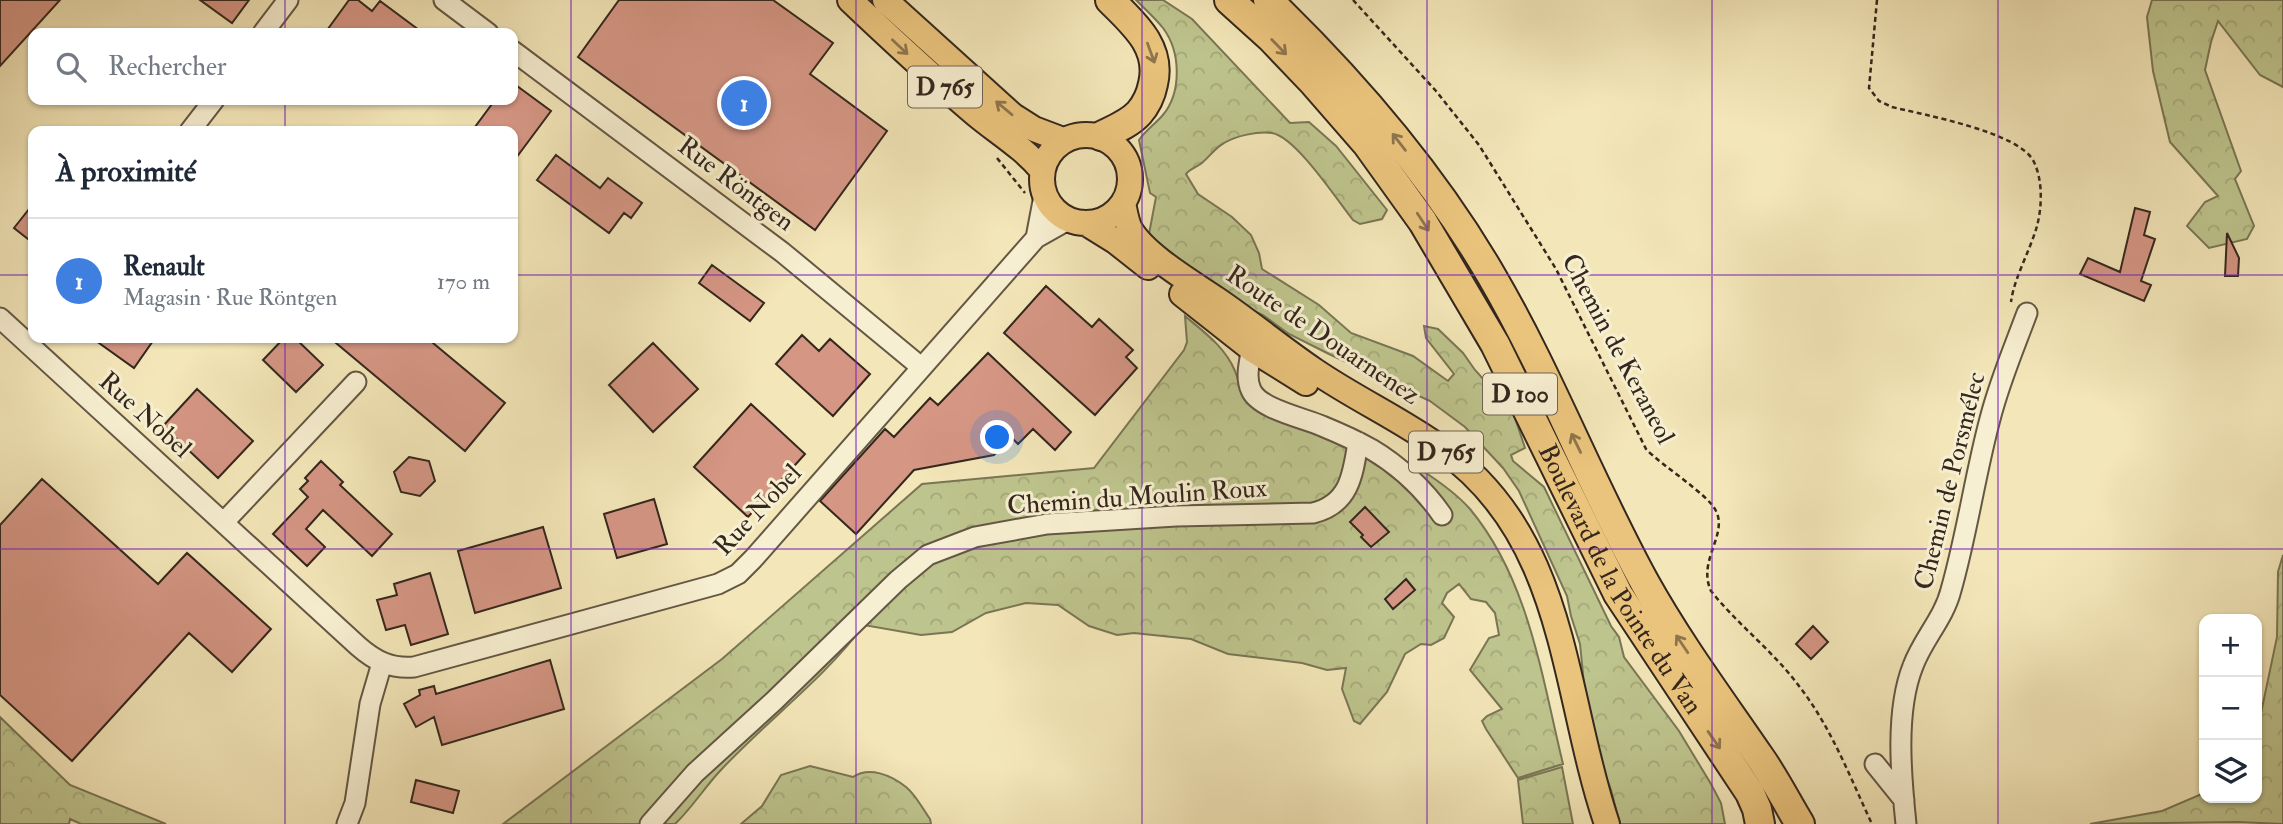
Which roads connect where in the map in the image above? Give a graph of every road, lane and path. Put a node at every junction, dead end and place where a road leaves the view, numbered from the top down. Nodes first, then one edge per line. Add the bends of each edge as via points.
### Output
1 (288, 0) edge
2 (444, 0) edge
3 (850, 0) edge
4 (885, 0) edge
5 (1110, 0) edge
6 (1229, 0) edge
7 (1268, 0) edge
8 (1353, 0) edge
9 (1877, 0) edge
10 (267, 28) edge
11 (481, 28) edge
12 (518, 55) edge
13 (210, 105) edge
14 (194, 126) edge
15 (1101, 136) junction
16 (1063, 140) junction
17 (1042, 170) junction
18 (1044, 196) junction
19 (1123, 203) junction
20 (1077, 221) junction
21 (1035, 238) junction
22 (2019, 309) joint
23 (0, 318) edge
24 (1248, 323) junction
25 (28, 338) edge
26 (34, 343) edge
27 (1253, 350) junction
28 (921, 367) junction
29 (356, 382) dead end
30 (1358, 442) junction
31 (1442, 515) dead end
32 (224, 522) junction
33 (382, 663) junction
34 (1875, 764) dead end
35 (1903, 800) junction
36 (347, 824) edge
37 (650, 824) edge
38 (1588, 824) edge
39 (1607, 824) edge
40 (1760, 824) edge
41 (1800, 824) edge
42 (1872, 824) edge
43 (1906, 824) edge

1 - 10 street
2 - 11 street
3 -> 17 main road, D 765
16 -> 4 main road, D 765 via 1006,111
5 -> 15 highway via 1144,36 1156,71 1139,114
6 -> 40 highway, Boulevard de la Pointe du Van / D 100 via 1313,82 1367,144 1423,222 1495,344 1618,594 1750,793
41 -> 7 highway, Boulevard de la Pointe du Van / D 100 via 1650,592 1524,335 1465,233 1365,100
8 - 42 path, Chemin de Keraneol via 1479,145 1556,269 1646,449 1716,510 1720,522 1706,580 1711,591 1801,689 1838,751
9 - 22 path via 1869,88 1879,101 1994,133 2034,161 2041,205 2029,254 2012,294
12 - 28 street, Rue Röntgen via 782,252
13 - 14 street
15 - 16 main road via 1082,134
15 - 19 main road via 1122,152 1128,164 1129,191
16 - 17 main road via 1053,148
17 - 18 main road
18 - 20 main road via 1058,214
18 - 21 street, Rue Nobel
19 - 20 main road via 1100,221
19 - 24 main road, Route de Douarnenez / D 765 via 1131,230 1145,246
20 - 21 street, Rue Nobel
20 - 27 main road, Route de Douarnenez / D 765 via 1115,241
21 - 28 street, Rue Nobel
22 - 35 street, Chemin de Porsmélec via 1950,594 1912,667 1905,696
23 - 25 street, Rue Nobel
24 - 27 street
24 - 39 main road, Route de Douarnenez / D 765 via 1315,371 1454,457 1515,527 1538,569 1557,622
26 - 32 street, Rue Nobel
27 - 30 street via 1248,372 1255,397
27 - 38 main road, Route de Douarnenez / D 765 via 1431,459 1451,474 1500,530 1536,605
28 - 33 street, Rue Nobel via 753,559 730,579 414,667
29 - 32 street
30 - 31 street via 1400,470
30 - 37 street, Chemin du Moulin Roux via 1350,482 1325,510 1047,524 975,537 928,555 695,774
32 - 33 street, Rue Nobel
33 - 36 street
34 - 35 street
35 - 43 street, Chemin de Porsmélec

